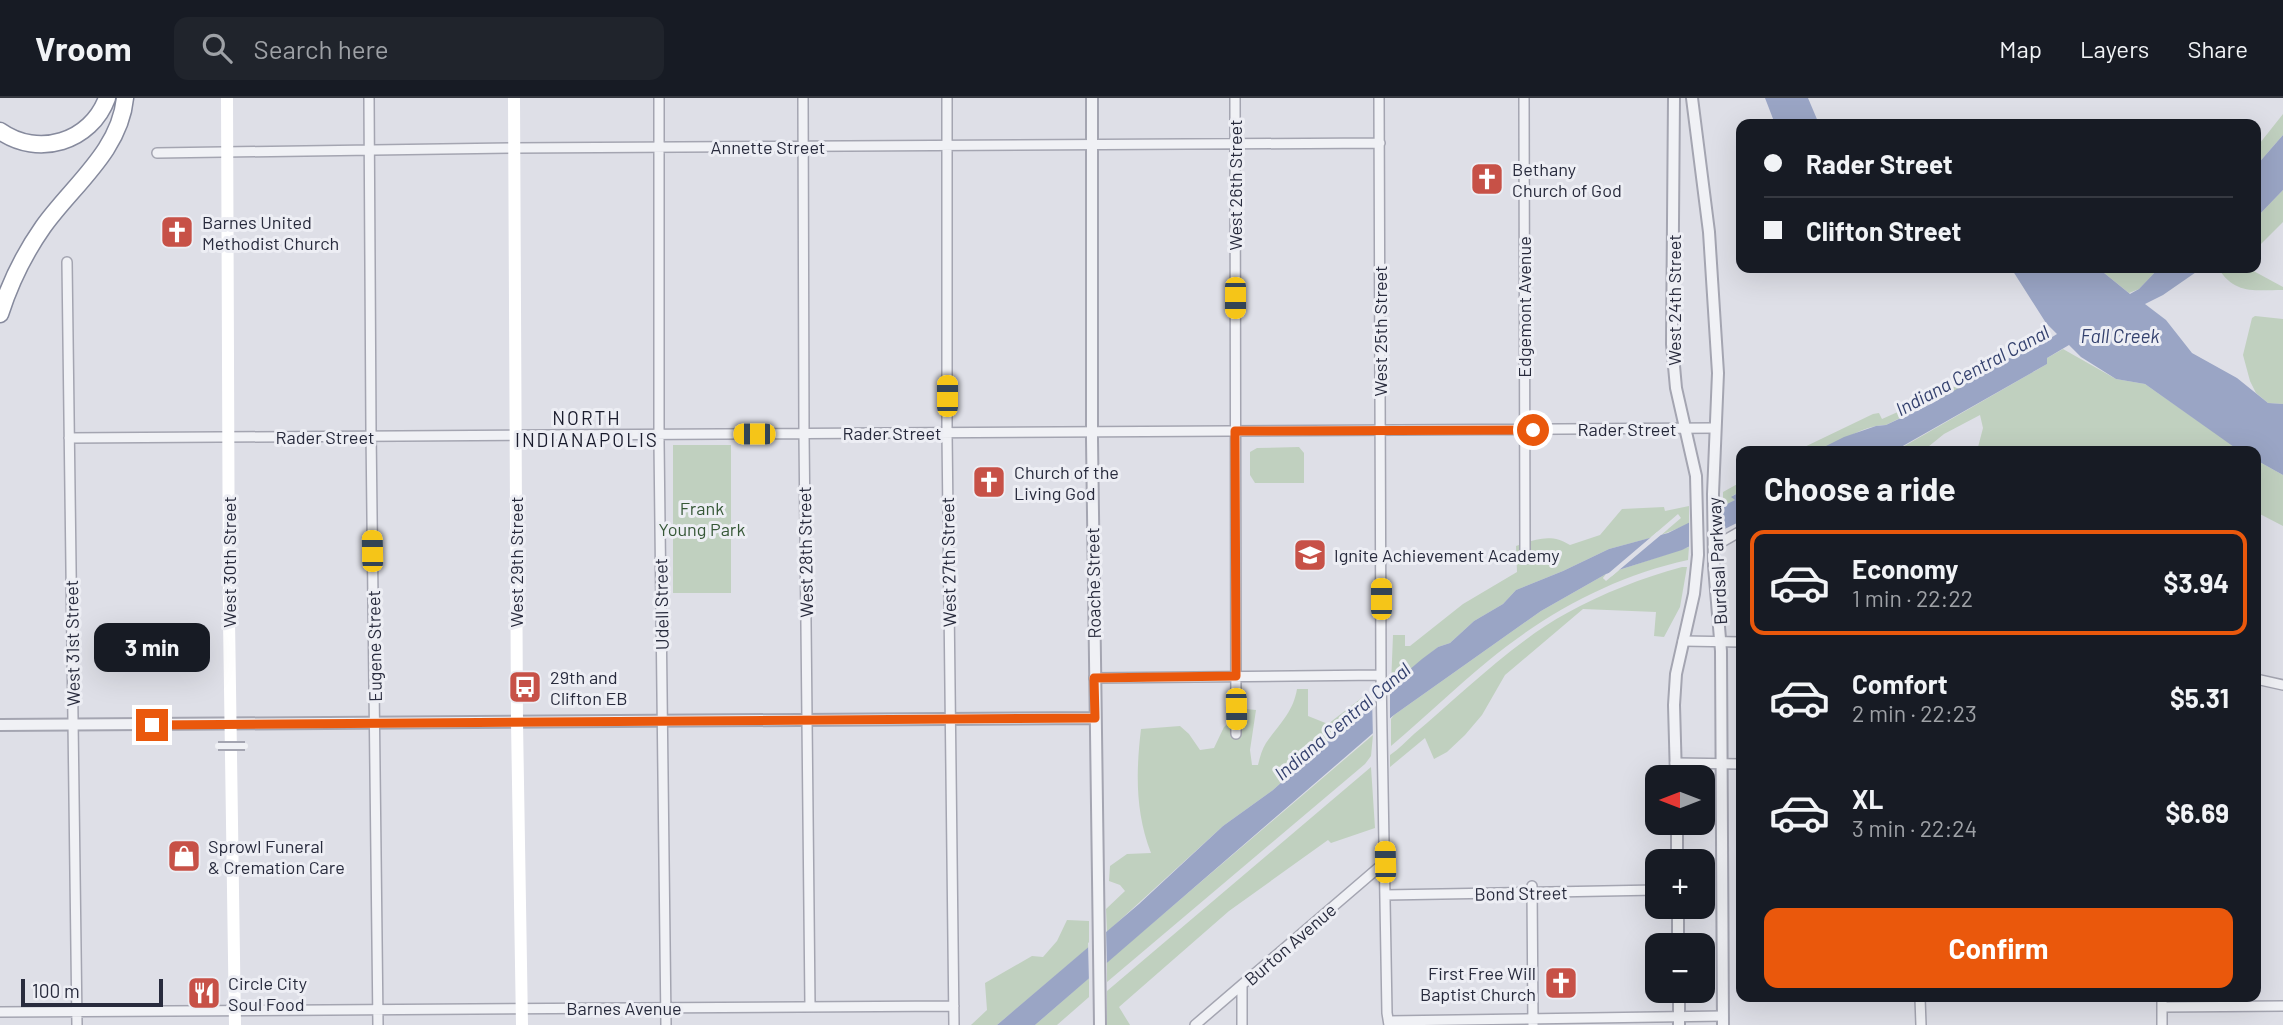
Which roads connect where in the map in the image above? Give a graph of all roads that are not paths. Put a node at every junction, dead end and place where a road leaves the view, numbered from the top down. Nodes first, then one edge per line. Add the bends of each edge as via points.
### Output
1 (107, 98) edge
2 (125, 98) edge
3 (227, 98) edge
4 (369, 98) edge
5 (514, 98) edge
6 (659, 98) edge
7 (803, 98) edge
8 (947, 98) edge
9 (1092, 98) edge
10 (1235, 98) edge
11 (1379, 98) edge
12 (1524, 98) edge
13 (1674, 98) edge
14 (1692, 98) edge
15 (0, 131) edge
16 (1235, 144) junction
17 (1380, 144) junction
18 (1092, 145) junction
19 (947, 146) junction
20 (803, 147) junction
21 (514, 148) junction
22 (659, 148) junction
23 (370, 150) junction
24 (157, 153) dead end
25 (227, 154) junction
26 (67, 262) dead end
27 (0, 314) edge
28 (1715, 428) junction
29 (1686, 429) junction
30 (1380, 430) junction
31 (1524, 430) junction
32 (1235, 431) junction
33 (1092, 432) junction
34 (947, 433) junction
35 (804, 434) junction
36 (659, 435) junction
37 (371, 436) junction
38 (516, 436) junction
39 (228, 437) junction
40 (69, 438) junction
41 (1698, 501) joint
42 (1736, 533) edge
43 (1713, 542) junction
44 (1525, 559) dead end
45 (1683, 641) junction
46 (1721, 642) junction
47 (1736, 642) edge
48 (1236, 676) junction
49 (1094, 678) junction
50 (1381, 679) junction
51 (2261, 680) edge
52 (2283, 685) edge
53 (1095, 718) junction
54 (950, 719) junction
55 (807, 720) junction
56 (662, 721) junction
57 (517, 722) junction
58 (375, 723) junction
59 (0, 725) edge
60 (73, 725) junction
61 (231, 725) junction
62 (1236, 734) dead end
63 (218, 746) dead end
64 (245, 746) dead end
65 (1721, 762) junction
66 (1675, 763) joint
67 (1736, 764) edge
68 (1385, 862) junction
69 (1532, 889) junction
70 (1645, 890) edge
71 (1385, 895) junction
72 (1242, 985) junction
73 (1920, 1002) edge
74 (2162, 1002) edge
75 (1679, 1003) edge
76 (810, 1006) junction
77 (954, 1006) junction
78 (2283, 1006) edge
79 (666, 1008) junction
80 (522, 1009) junction
81 (378, 1010) junction
82 (234, 1011) junction
83 (0, 1012) edge
84 (77, 1012) junction
85 (1723, 1020) edge
86 (1679, 1021) edge
87 (1533, 1022) edge
88 (1389, 1023) edge
89 (77, 1025) edge
90 (234, 1025) edge
91 (378, 1025) edge
92 (522, 1025) edge
93 (666, 1025) edge
94 (954, 1025) edge
95 (1100, 1025) edge
96 (1195, 1025) edge
97 (1242, 1025) edge
98 (1921, 1025) edge
99 (2162, 1025) edge

1 - 15 highway via 90,125 59,143 24,143
2 - 27 highway via 113,138 34,240
3 - 25 main road, West 30th Street
4 - 23 street, Eugene Street
5 - 21 main road, West 29th Street
6 - 22 street, Udell Street
7 - 20 street, West 28th Street
8 - 19 street, West 27th Street
9 - 18 street, Roache Street
10 - 16 street, West 26th Street
11 - 17 street, West 25th Street
12 - 31 street, Edgemont Avenue
13 - 29 street, West 24th Street via 1672,344
14 - 28 street, Burdsal Parkway via 1709,232 1718,373
16 - 17 street, Annette Street
16 - 18 street, Annette Street
16 - 32 street, West 26th Street
17 - 30 street, West 25th Street
18 - 19 street, Annette Street
18 - 33 street, Roache Street
19 - 20 street, Annette Street
19 - 34 street, West 27th Street
20 - 22 street, Annette Street
20 - 35 street, West 28th Street
21 - 22 street, Annette Street
21 - 23 street, Annette Street
21 - 38 main road, West 29th Street
22 - 36 street, Udell Street
23 - 25 street, Annette Street
23 - 37 street, Eugene Street
24 - 25 street, Annette Street
25 - 39 main road, West 30th Street
26 - 40 street, West 31st Street
28 - 29 street, Rader Street
28 - 43 street, Burdsal Parkway
29 - 31 street, Rader Street
29 - 41 street, West 24th Street
30 - 31 street, Rader Street
30 - 32 street, Rader Street
30 - 50 street, West 25th Street
31 - 44 street, Edgemont Avenue
32 - 33 street, Rader Street
32 - 48 street, West 26th Street
33 - 34 street, Rader Street
33 - 49 street, Roache Street
34 - 35 street, Rader Street
34 - 54 street, West 27th Street
35 - 36 street, Rader Street
35 - 55 street, West 28th Street
36 - 38 street, Rader Street
36 - 56 street, Udell Street
37 - 38 street, Rader Street
37 - 39 street, Rader Street
37 - 58 street, Eugene Street
38 - 57 main road, West 29th Street
39 - 40 street, Rader Street
39 - 61 main road, West 30th Street
40 - 60 street, West 31st Street
41 - 45 street, Burdsal Parkway via 1695,594
42 - 43 street
43 - 46 street, Burdsal Parkway
45 - 46 street
45 - 66 street, Burdsal Parkway via 1674,694
46 - 47 street
46 - 65 street, Burdsal Parkway
48 - 49 street
48 - 50 street
48 - 62 street, West 26th Street
49 - 53 street, Roache Street
50 - 68 street, West 25th Street
51 - 52 street
53 - 54 street
53 - 95 street, Roache Street
54 - 55 street
54 - 77 street, West 27th Street
55 - 56 street
55 - 76 street, West 28th Street
56 - 57 street
56 - 79 street, Udell Street
57 - 58 street
57 - 80 main road, West 29th Street
58 - 61 street
58 - 81 street, Eugene Street
59 - 60 street
60 - 61 street
60 - 84 street, West 31st Street
61 - 82 main road, West 30th Street
63 - 64 street, bridge
65 - 66 street
65 - 67 street
65 - 85 street, Burdsal Parkway
68 - 71 street, West 25th Street
68 - 72 street, Burton Avenue
69 - 70 street, Bond Street
69 - 71 street, Bond Street
69 - 87 street
71 - 88 street, West 25th Street
72 - 96 street, Burton Avenue
72 - 97 street
73 - 98 street
74 - 78 street
74 - 99 street
75 - 86 street
76 - 77 street, Barnes Avenue
76 - 79 street, Barnes Avenue
77 - 94 street, West 27th Street
79 - 80 street, Barnes Avenue
79 - 93 street, Udell Street
80 - 81 street, Barnes Avenue
80 - 92 main road, West 29th Street
81 - 82 street, Barnes Avenue
81 - 91 street, Eugene Street
82 - 84 street, Barnes Avenue
82 - 90 main road, West 30th Street
83 - 84 street, Barnes Avenue
84 - 89 street, West 31st Street
85 - 86 street
86 - 87 street
87 - 88 street

